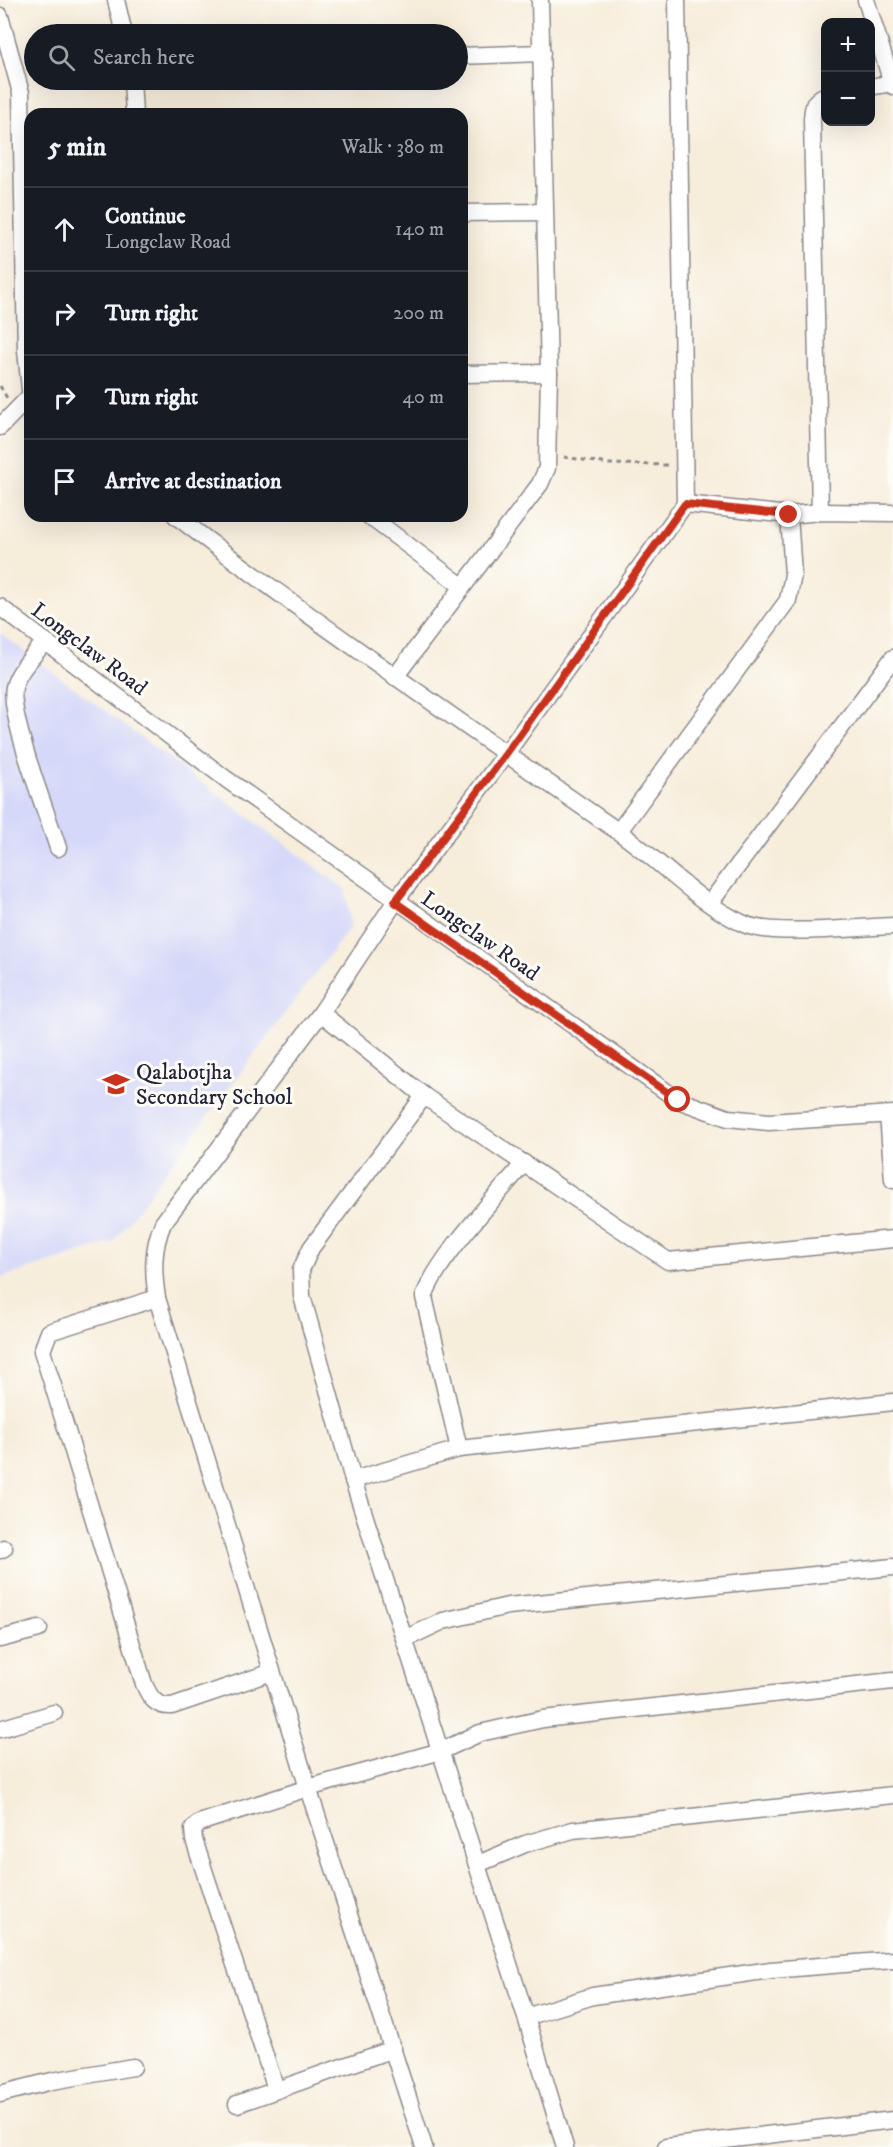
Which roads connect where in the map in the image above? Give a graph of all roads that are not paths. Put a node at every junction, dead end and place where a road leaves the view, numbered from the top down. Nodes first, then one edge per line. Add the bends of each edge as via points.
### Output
1 (116, 0) edge
2 (540, 0) edge
3 (677, 0) edge
4 (866, 0) edge
5 (0, 16) edge
6 (122, 24) edge
7 (542, 53) junction
8 (468, 56) edge
9 (892, 84) edge
10 (875, 86) edge
11 (133, 90) edge
12 (821, 97) edge
13 (134, 108) edge
14 (544, 212) junction
15 (468, 213) edge
16 (24, 247) edge
17 (549, 373) junction
18 (468, 374) edge
19 (24, 402) edge
20 (0, 427) edge
21 (685, 504) junction
22 (820, 512) junction
23 (893, 513) edge
24 (789, 515) junction
25 (184, 522) edge
26 (377, 522) edge
27 (462, 586) junction
28 (0, 607) edge
29 (45, 641) junction
30 (893, 658) edge
31 (395, 677) junction
32 (505, 755) junction
33 (619, 831) junction
34 (58, 848) dead end
35 (395, 902) junction
36 (710, 903) junction
37 (893, 926) edge
38 (321, 1013) junction
39 (424, 1096) junction
40 (890, 1114) edge
41 (524, 1163) junction
42 (893, 1180) edge
43 (893, 1239) edge
44 (157, 1298) junction
45 (893, 1402) edge
46 (459, 1449) junction
47 (353, 1480) junction
48 (893, 1567) edge
49 (39, 1629) dead end
50 (0, 1639) edge
51 (405, 1639) junction
52 (272, 1672) junction
53 (893, 1681) edge
54 (54, 1713) dead end
55 (0, 1729) edge
56 (441, 1751) junction
57 (308, 1788) junction
58 (893, 1795) edge
59 (478, 1864) junction
60 (893, 1960) edge
61 (526, 2017) junction
62 (393, 2049) junction
63 (133, 2067) dead end
64 (276, 2089) junction
65 (0, 2094) edge
66 (237, 2104) dead end
67 (893, 2120) edge
68 (424, 2147) edge
69 (565, 2147) edge
70 (666, 2147) edge

1 - 6 street
2 - 7 street
3 - 21 street
4 - 9 street
5 - 16 street via 21,93
7 - 8 street
7 - 14 street
9 - 10 street
11 - 13 street
12 - 22 street via 813,106 812,119
14 - 15 street
14 - 17 street
17 - 18 street
17 - 27 street via 547,468 540,484
19 - 20 street
21 - 24 street
21 - 32 street
22 - 23 street
22 - 24 street
24 - 33 street via 793,575 788,600
25 - 31 street
26 - 27 street
27 - 31 street
28 - 29 street, Longclaw Road
29 - 34 street via 18,677 13,698 18,726
29 - 35 street, Longclaw Road
30 - 36 street
31 - 32 street
32 - 33 street
32 - 35 street
33 - 36 street
35 - 38 street
35 - 40 street, Longclaw Road via 678,1100 728,1118 769,1122
36 - 37 street via 760,930
38 - 39 street
38 - 44 street via 163,1223 154,1261
39 - 41 street
39 - 47 street via 311,1248 301,1270 302,1296
40 - 42 street
41 - 43 street via 668,1261
41 - 46 street via 441,1266 424,1297
44 - 52 street
44 - 52 street via 62,1327 45,1336 42,1351 144,1684 152,1700 160,1706 172,1706
45 - 46 street
46 - 47 street
47 - 51 street
48 - 51 street via 508,1606 443,1621
49 - 50 street
51 - 56 street
52 - 57 street
53 - 56 street via 543,1719 480,1733
54 - 55 street
56 - 57 street
56 - 59 street
57 - 62 street
57 - 64 street via 207,1818 193,1832
58 - 59 street via 573,1830
59 - 61 street
60 - 61 street via 771,1970 593,1995
61 - 69 street
62 - 64 street
62 - 68 street
63 - 65 street
64 - 66 street
67 - 70 street

